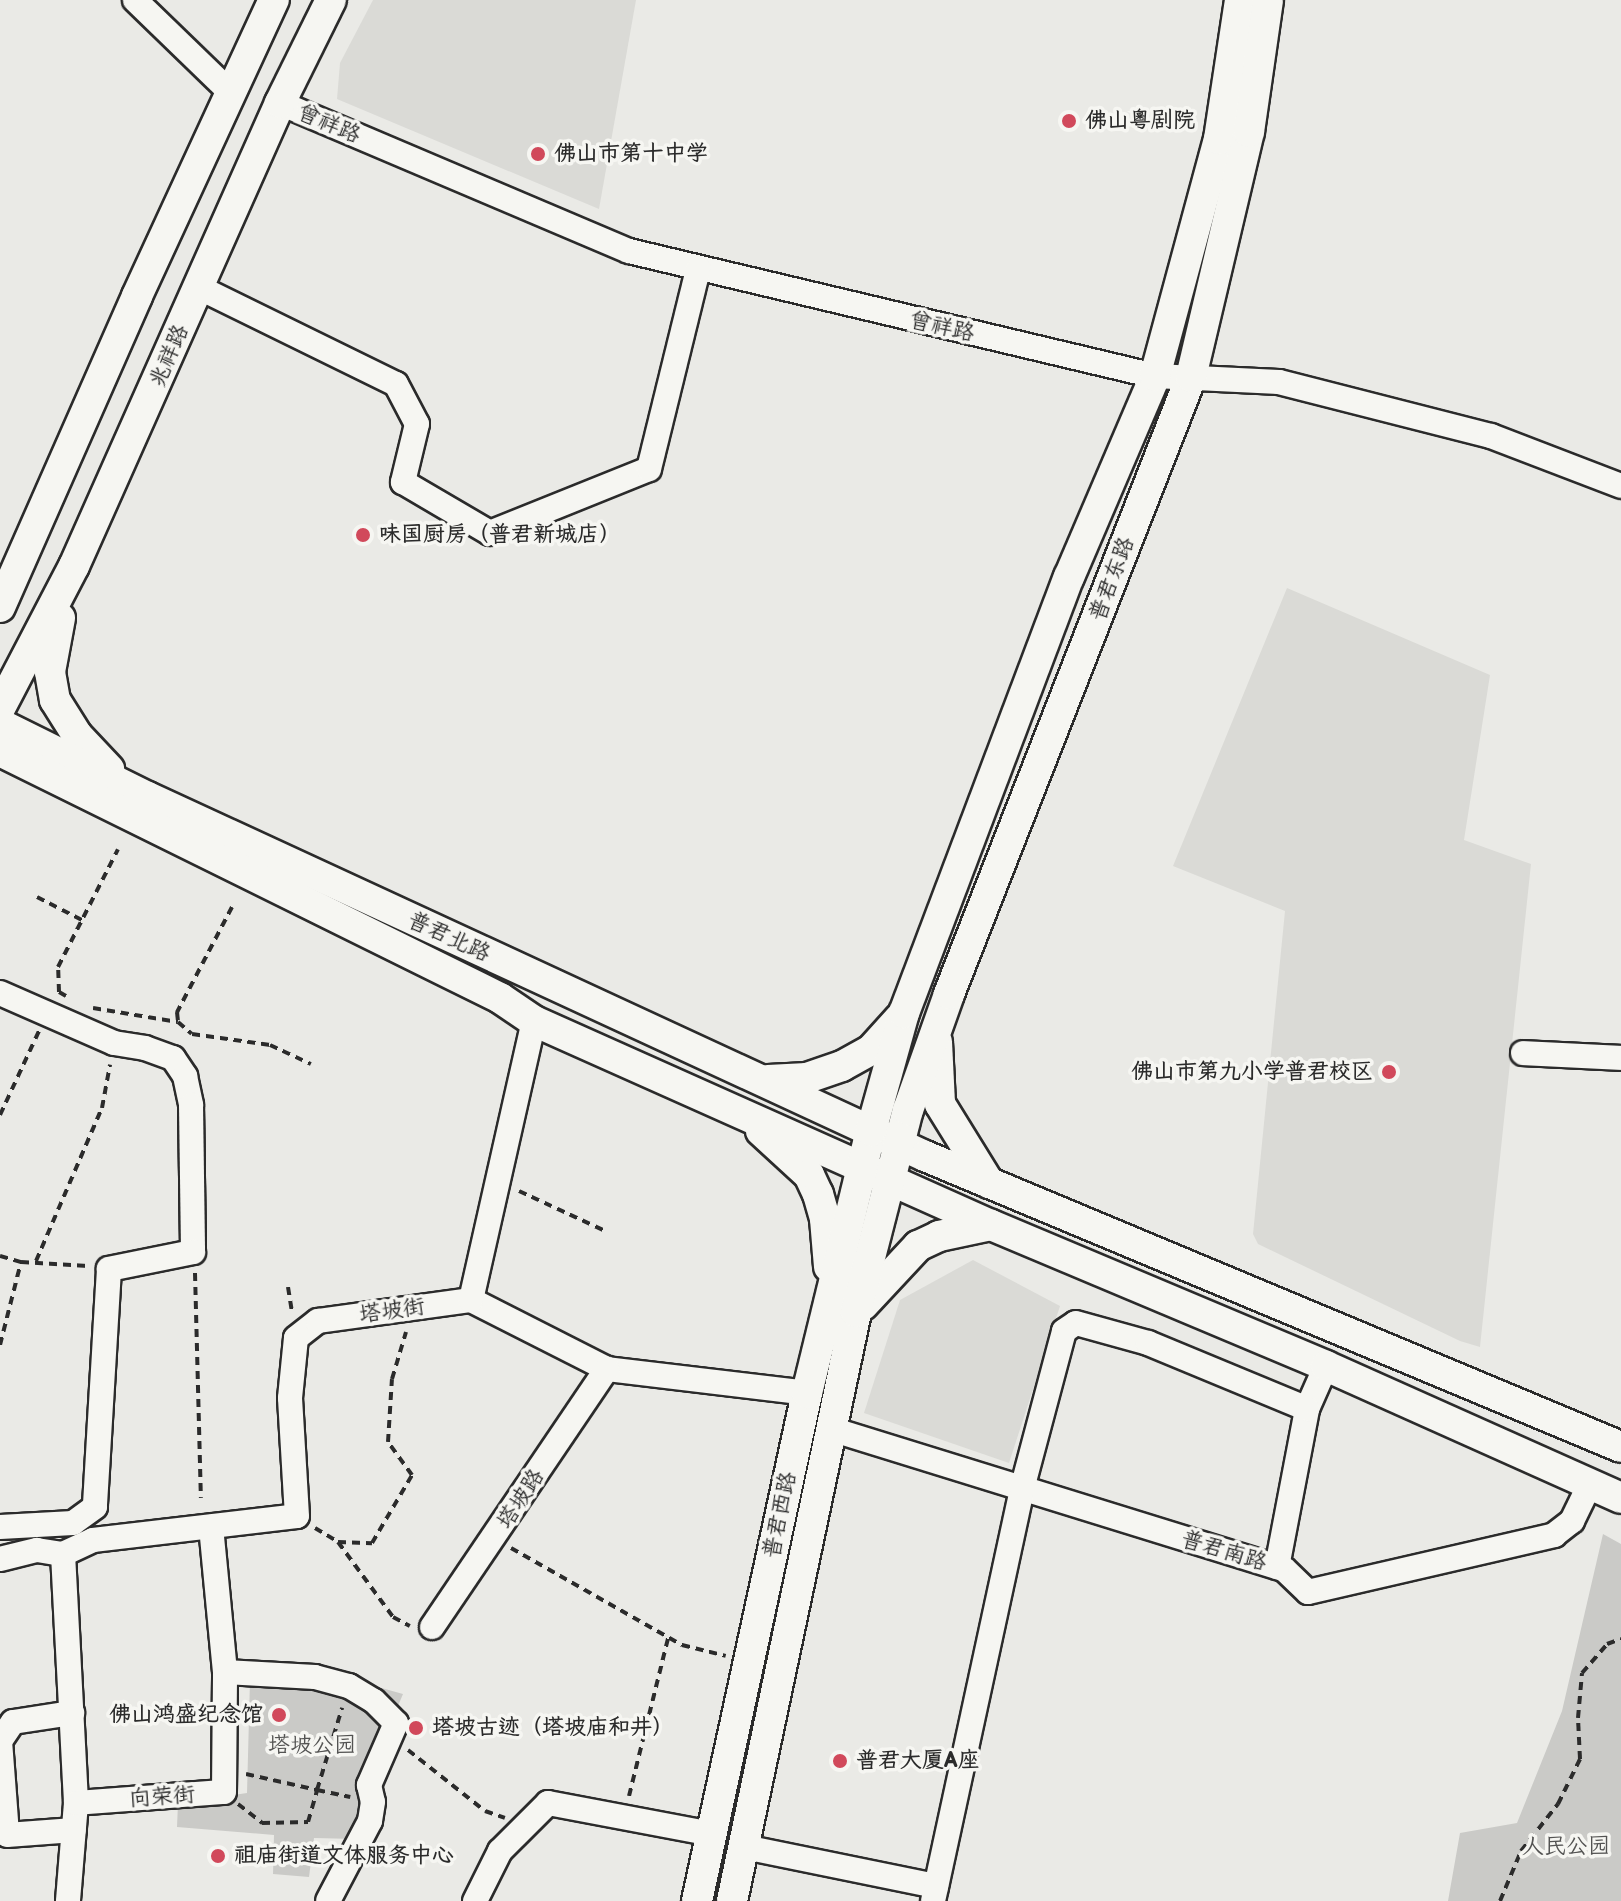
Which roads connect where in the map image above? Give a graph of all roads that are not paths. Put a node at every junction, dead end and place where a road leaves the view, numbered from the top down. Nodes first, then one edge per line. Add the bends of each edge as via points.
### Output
1 (135, 0) edge
2 (274, 0) edge
3 (331, 0) edge
4 (1240, 0) edge
5 (1268, 0) edge
6 (230, 92) junction
7 (280, 103) junction
8 (698, 269) junction
9 (200, 288) junction
10 (1155, 376) junction
11 (1191, 377) junction
12 (1621, 486) edge
13 (74, 566) junction
14 (0, 607) edge
15 (0, 708) edge
16 (0, 724) edge
17 (0, 751) edge
18 (148, 797) junction
19 (0, 993) edge
20 (904, 1013) junction
21 (534, 1021) junction
22 (936, 1029) junction
23 (1523, 1053) dead end
24 (1621, 1058) edge
25 (765, 1080) junction
26 (739, 1111) junction
27 (871, 1131) junction
28 (900, 1144) junction
29 (862, 1167) junction
30 (891, 1180) junction
31 (989, 1183) junction
32 (991, 1225) junction
33 (471, 1300) junction
34 (844, 1306) junction
35 (1326, 1366) junction
36 (607, 1369) junction
37 (807, 1393) junction
38 (1307, 1409) junction
39 (831, 1429) junction
40 (1621, 1447) edge
41 (1590, 1484) junction
42 (1022, 1489) junction
43 (1621, 1498) edge
44 (0, 1527) edge
45 (211, 1527) junction
46 (63, 1554) junction
47 (0, 1559) edge
48 (1277, 1567) junction
49 (432, 1627) road end
50 (225, 1672) junction
51 (72, 1713) junction
52 (0, 1741) edge
53 (76, 1803) junction
54 (74, 1830) junction
55 (712, 1834) junction
56 (744, 1847) junction
57 (935, 1893) edge
58 (68, 1901) edge
59 (328, 1901) edge
60 (475, 1901) edge
61 (697, 1901) edge
62 (732, 1901) edge

1 - 6 street
2 - 6 main road
3 - 7 main road, 兆祥路
4 - 10 main road, 普君东路 via 1219,139
5 - 11 main road, 普君东路 via 1249,132
6 - 14 main road
7 - 8 street, 曾祥路 via 629,251
7 - 9 main road, 兆祥路
8 - 9 street via 649,469 490,533 403,482 417,424 396,384
8 - 10 street, 曾祥路
9 - 13 main road, 兆祥路
10 - 11 street, 曾祥路
10 - 20 main road, 普君东路 via 1069,577
11 - 12 street, 曾祥路 via 1279,382 1491,436
11 - 22 main road, 普君东路
13 - 15 main road, 兆祥路
13 - 18 main road via 53,644 55,700 101,763
16 - 18 main road, 普君北路
17 - 21 main road, 普君北路 via 500,998
18 - 25 main road, 普君北路
19 - 44 street via 114,1043 173,1058 185,1076 191,1105 193,1252 109,1269 95,1507 73,1523
20 - 25 main road via 871,1050 842,1066 807,1078
20 - 27 main road, 普君东路
21 - 26 main road, 普君北路
21 - 33 street
22 - 28 main road, 普君东路
22 - 31 main road via 940,1104
23 - 24 street
25 - 27 main road, 普君北路
26 - 29 main road, 普君北路
26 - 34 main road via 809,1175 825,1219
27 - 28 main road, 普君北路
27 - 29 main road, 普君西路
28 - 30 main road, 普君西路
28 - 31 main road
29 - 30 main road, 普君北路
29 - 34 main road, 普君西路
30 - 32 main road
30 - 34 main road, 普君西路
31 - 40 main road
32 - 34 main road via 918,1246
32 - 35 main road
33 - 36 street
33 - 45 street, 塔坡街 via 318,1321 296,1338 290,1413 297,1516
34 - 37 main road, 普君西路
34 - 39 main road, 普君西路
35 - 38 street
35 - 41 main road
36 - 37 street
36 - 49 street, 塔坡路
37 - 55 main road, 普君西路
38 - 42 street via 1148,1343 1076,1323 1064,1331
38 - 48 street
39 - 42 street, 普君南路
39 - 56 main road, 普君西路
41 - 43 main road
41 - 48 street, 普君南路 via 1572,1521 1554,1535 1308,1592
42 - 48 street, 普君南路
42 - 57 street
45 - 46 street via 93,1540
45 - 50 street, 向荣街
46 - 47 street via 37,1550
46 - 51 street
50 - 53 street, 向荣街 via 224,1781
50 - 59 street via 315,1677 349,1686 374,1701 393,1730 369,1785 370,1821
51 - 52 street via 13,1722
51 - 53 street
52 - 54 street via 7,1835
53 - 54 street
54 - 58 street
55 - 60 street via 548,1803 500,1851
55 - 61 main road, 普君西路
56 - 57 street
56 - 62 main road, 普君西路

